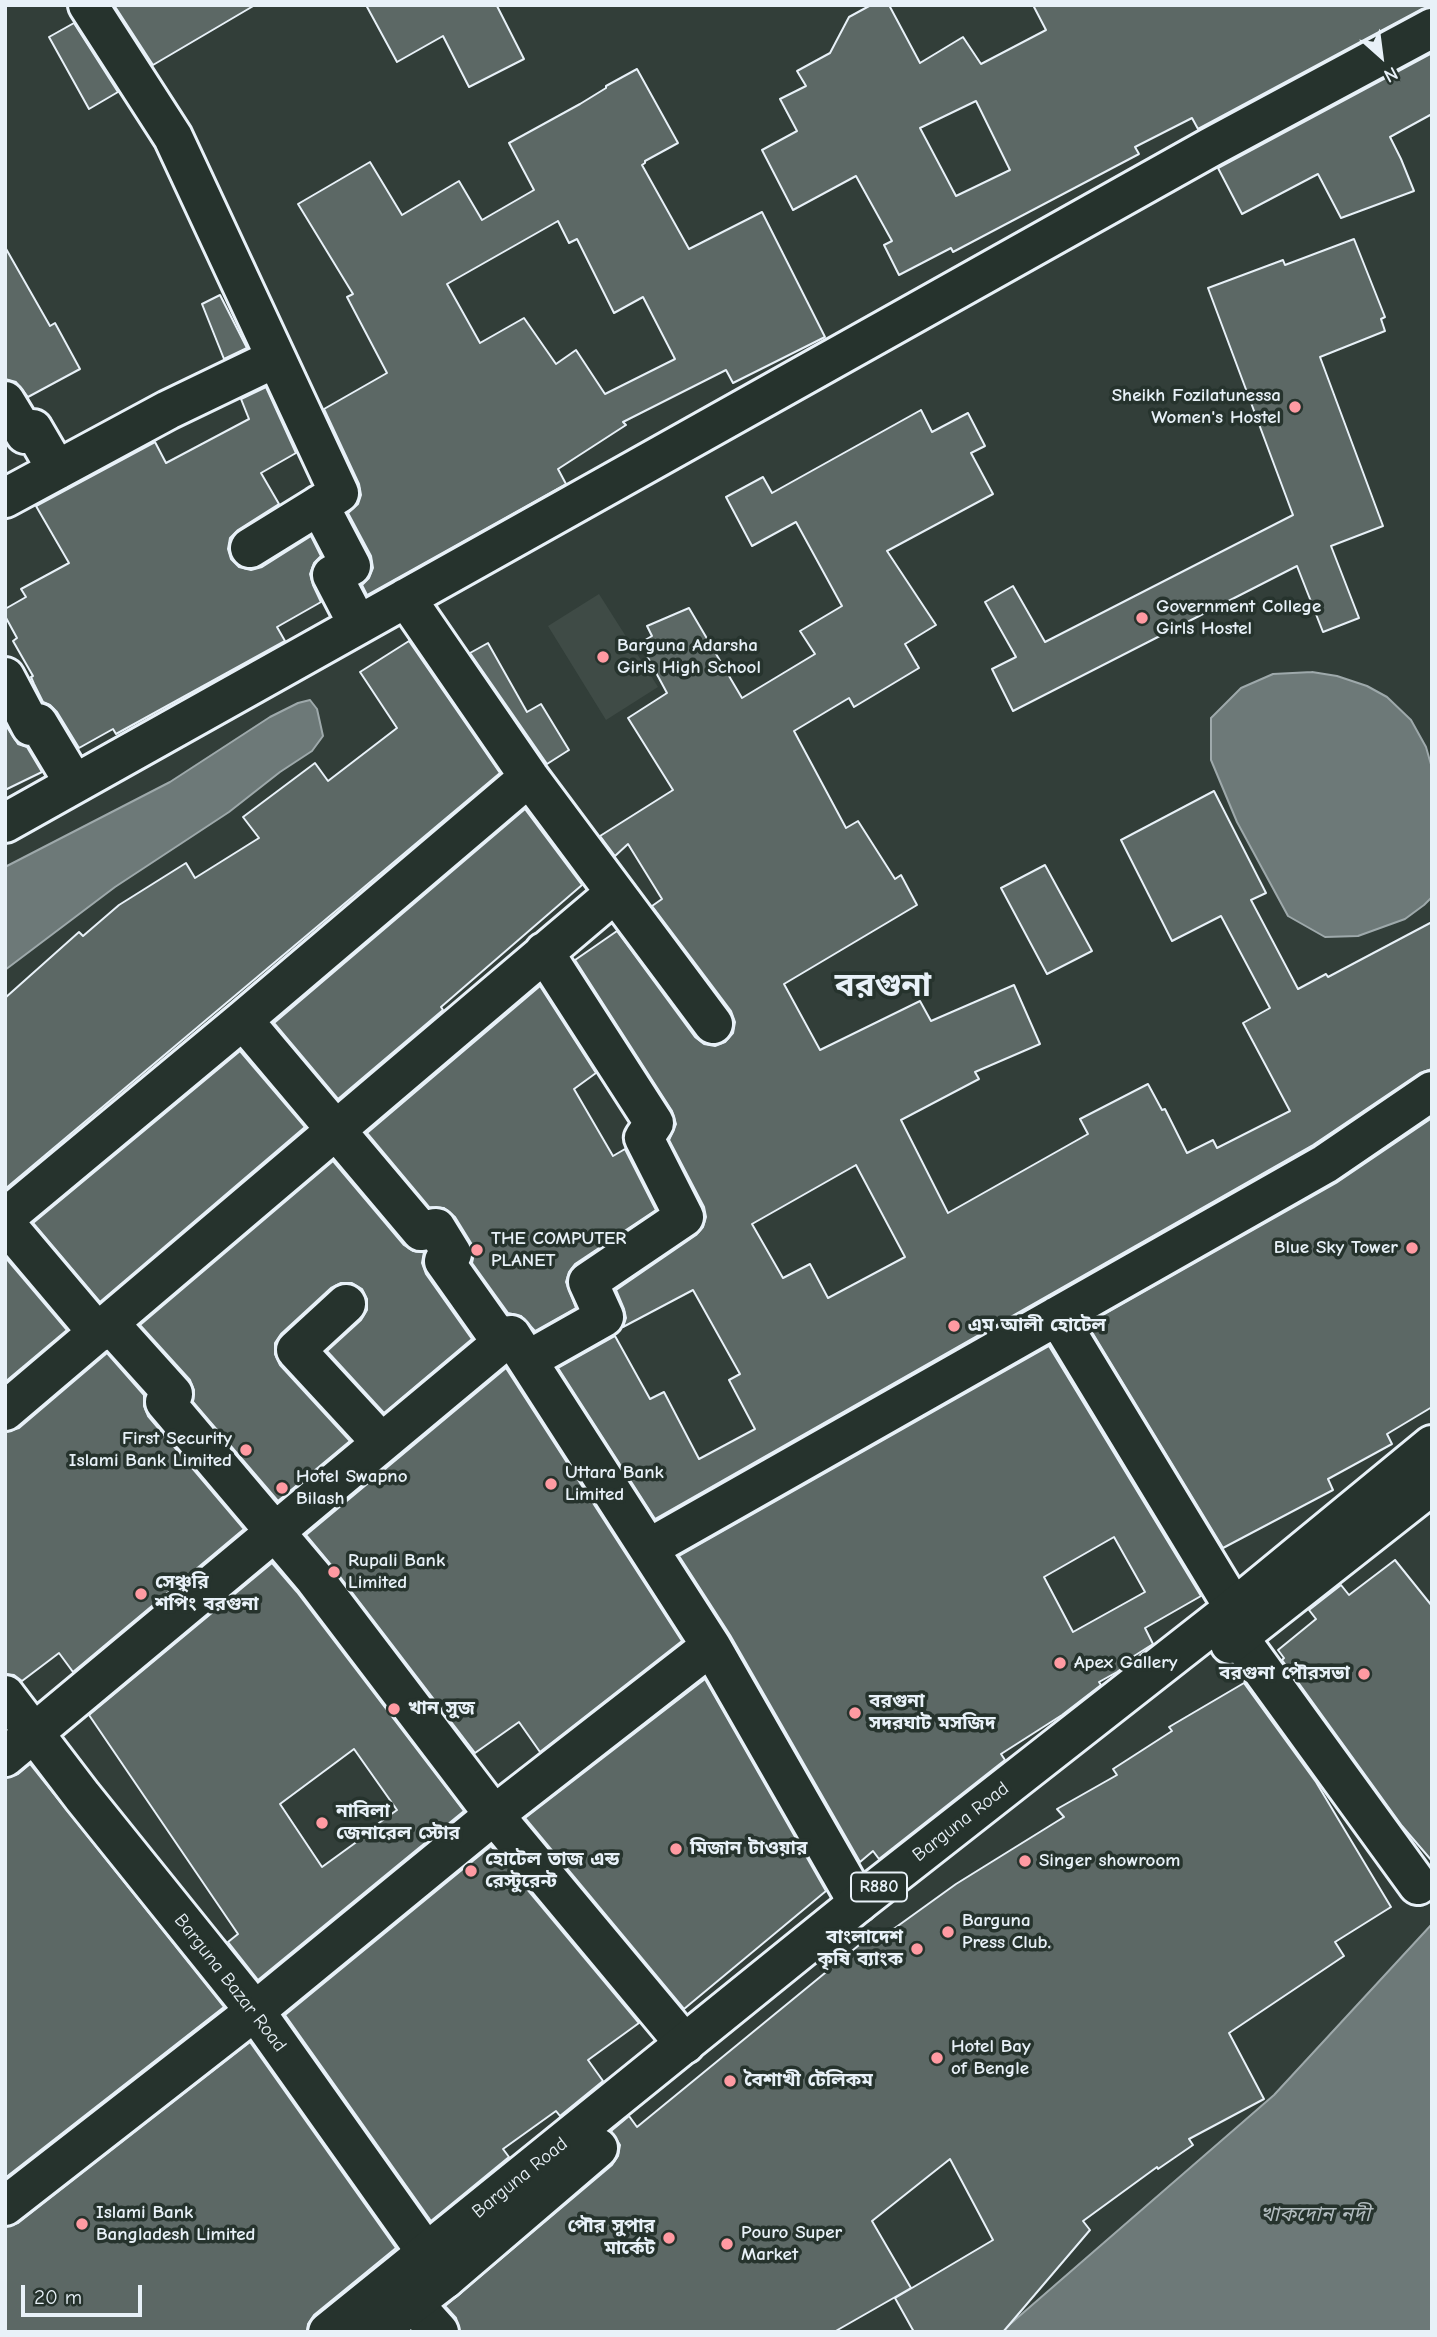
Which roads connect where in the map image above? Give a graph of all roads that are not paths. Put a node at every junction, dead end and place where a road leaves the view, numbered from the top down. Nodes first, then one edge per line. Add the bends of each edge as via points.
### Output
1 (88, 5) edge
2 (1432, 28) edge
3 (276, 358) junction
4 (5, 401) edge
5 (57, 470) junction
6 (5, 498) edge
7 (319, 505) junction
8 (250, 548) dead end
9 (406, 598) junction
10 (358, 625) junction
11 (5, 677) edge
12 (529, 777) junction
13 (74, 783) junction
14 (5, 823) edge
15 (615, 893) junction
16 (544, 952) junction
17 (243, 1020) junction
18 (713, 1024) dead end
19 (1432, 1091) edge
20 (334, 1129) junction
21 (5, 1218) edge
22 (5, 1223) edge
23 (346, 1304) dead end
24 (1057, 1316) junction
25 (103, 1328) junction
26 (515, 1351) junction
27 (5, 1411) edge
28 (381, 1442) junction
29 (1432, 1445) edge
30 (1432, 1485) edge
31 (274, 1531) junction
32 (649, 1548) junction
33 (1236, 1623) junction
34 (712, 1646) junction
35 (5, 1695) edge
36 (34, 1732) junction
37 (5, 1757) edge
38 (494, 1815) junction
39 (1418, 1885) dead end
40 (858, 1903) junction
41 (255, 2011) junction
42 (685, 2044) junction
43 (5, 2206) edge
44 (436, 2267) junction
45 (413, 2303) junction
46 (328, 2332) edge
47 (376, 2332) edge
48 (439, 2332) edge

1 - 3 street via 173,137
2 - 9 street
3 - 5 street
3 - 7 street via 339,493
4 - 5 street via 25,434 33,429
5 - 6 street
7 - 8 street
7 - 10 street via 351,566 332,575
9 - 10 street
9 - 12 street
10 - 13 street
11 - 13 street via 31,726 38,723
12 - 15 street
12 - 17 street
13 - 14 street
15 - 16 street
15 - 18 street
16 - 20 street
16 - 26 street via 654,1123 645,1138 684,1217 588,1282 604,1317
17 - 20 street
17 - 21 street
19 - 24 street via 1325,1164
20 - 25 street
20 - 26 street via 421,1231 436,1228 452,1254 444,1261
22 - 25 street
23 - 28 street via 296,1349
24 - 32 street
24 - 33 street
25 - 27 street
25 - 31 street via 173,1394 165,1402
26 - 28 street
26 - 32 street
28 - 31 street
29 - 33 street, Barguna Road / R880
30 - 33 street, Barguna Road / R880
31 - 36 street
31 - 38 street
32 - 34 street
33 - 39 street
33 - 40 street, Barguna Road / R880
33 - 44 street, Barguna Road / R880
34 - 38 street
34 - 40 street
35 - 36 street, Barguna Bazar Road
36 - 37 street
36 - 41 street, Barguna Bazar Road
38 - 41 street
38 - 42 street
40 - 42 street, Barguna Road / R880
41 - 43 street
41 - 44 street, Barguna Bazar Road
42 - 44 street, Barguna Road / R880
44 - 45 street, Barguna Road / R880
44 - 46 street, Barguna Road / R880
45 - 47 street, Barguna Road / R880
45 - 48 street

